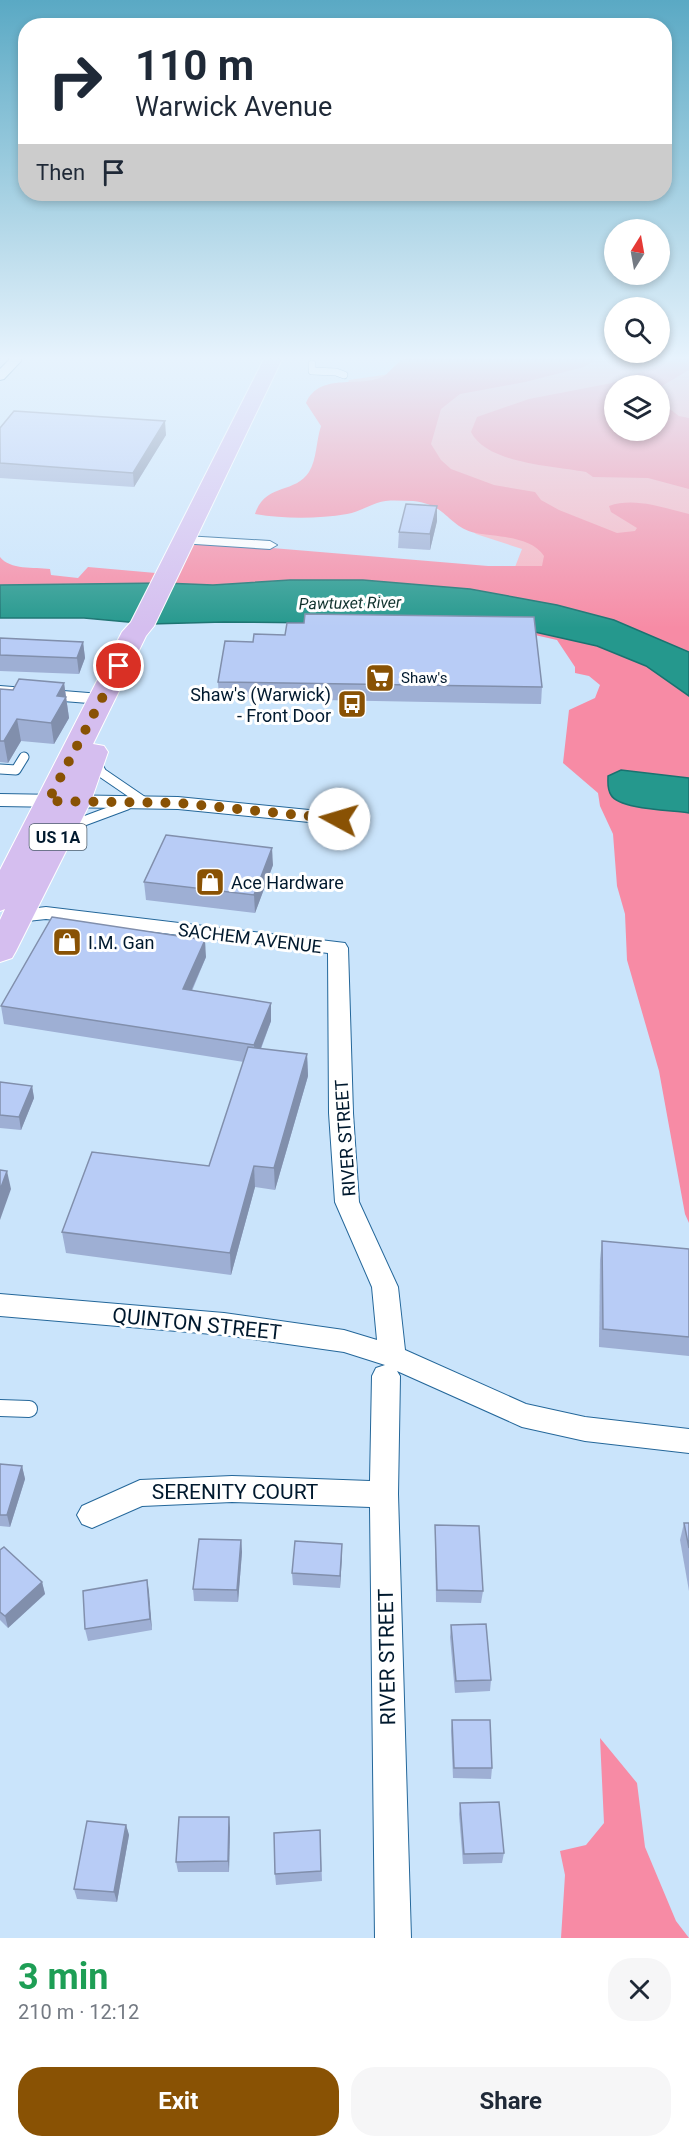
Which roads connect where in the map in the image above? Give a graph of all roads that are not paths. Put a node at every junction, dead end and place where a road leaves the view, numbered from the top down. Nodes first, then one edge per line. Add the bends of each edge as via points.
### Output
1 (230, 447) edge
2 (185, 540) junction
3 (270, 545) dead end
4 (142, 625) junction
5 (0, 690) edge
6 (101, 699) junction
7 (93, 756) junction
8 (24, 757) dead end
9 (0, 769) edge
10 (0, 800) edge
11 (62, 801) junction
12 (143, 801) junction
13 (339, 819) dead end
14 (58, 839) junction
15 (9, 908) edge
16 (338, 948) joint
17 (0, 951) edge
18 (0, 1305) edge
19 (389, 1366) junction
20 (0, 1408) edge
21 (28, 1409) dead end
22 (689, 1441) edge
23 (384, 1494) junction
24 (92, 1515) dead end
25 (393, 1938) edge

1 - 2 main road
2 - 3 street
2 - 4 main road
4 - 6 main road, US 1A
4 - 7 main road, US 1A via 145,632
5 - 6 street
6 - 11 main road, US 1A
7 - 11 main road, US 1A
7 - 12 lane via 102,773
8 - 9 lane via 16,770
10 - 11 street
11 - 12 street
11 - 14 main road, US 1A
11 - 15 main road, US 1A
12 - 13 street
12 - 14 lane via 84,821
14 - 15 main road, US 1A
15 - 16 street, SACHEM AVENUE
15 - 17 main road, US 1A
16 - 19 street, RIVER STREET via 347,1202 386,1287
18 - 19 street, QUINTON STREET via 224,1324 344,1341
19 - 22 street, QUINTON STREET via 522,1415 585,1430
19 - 23 street, RIVER STREET
20 - 21 lane
23 - 24 street, SERENITY COURT via 232,1489 140,1493
23 - 25 street, RIVER STREET

